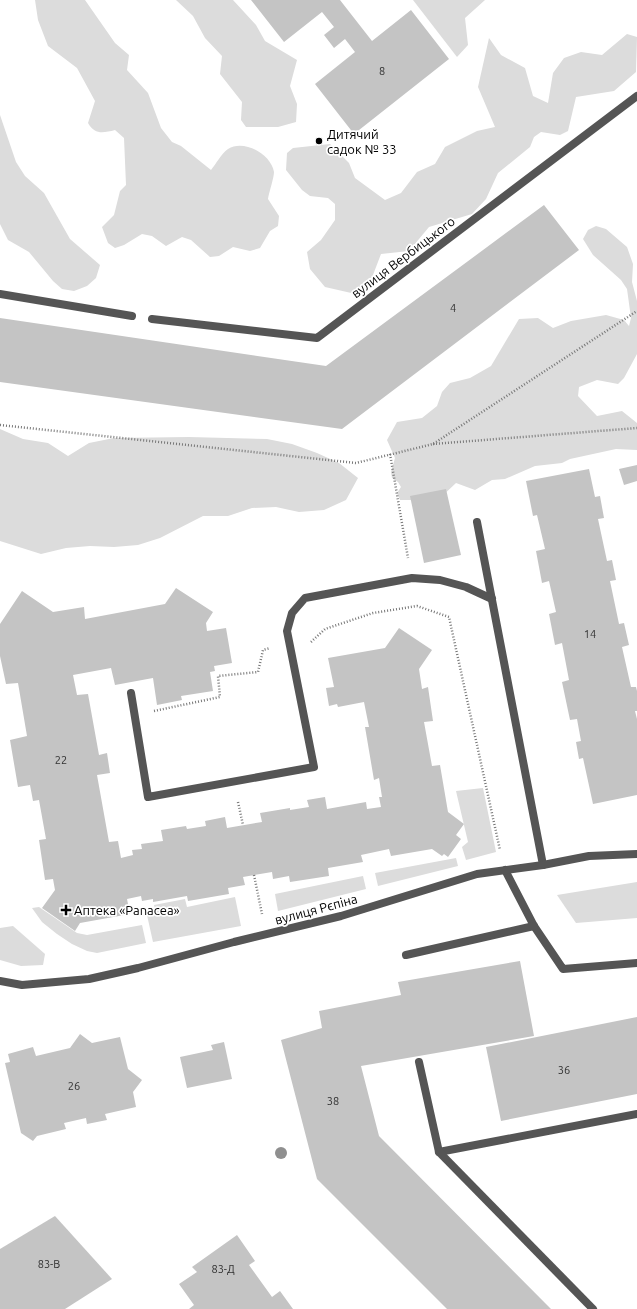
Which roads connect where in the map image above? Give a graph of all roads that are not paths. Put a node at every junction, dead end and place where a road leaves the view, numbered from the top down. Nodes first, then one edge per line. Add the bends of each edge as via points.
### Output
1 (637, 96) edge
2 (0, 294) edge
3 (132, 316) dead end
4 (152, 319) dead end
5 (477, 522) dead end
6 (492, 599) junction
7 (130, 693) dead end
8 (637, 854) edge
9 (543, 865) junction
10 (505, 870) junction
11 (534, 926) junction
12 (406, 955) dead end
13 (637, 963) edge
14 (0, 981) edge
15 (419, 1062) dead end
16 (637, 1114) edge
17 (439, 1152) junction
18 (593, 1309) edge

1 - 4 street, вулиця Вербицького via 317,338
2 - 3 street
5 - 6 street
6 - 7 street via 466,587 440,580 412,578 305,598 292,613 287,631 314,768 148,797
6 - 9 street
8 - 9 street, вулиця Рєпіна via 589,856
9 - 10 street, вулиця Рєпіна
10 - 11 street
10 - 14 street, вулиця Рєпіна via 477,874 341,916 89,979 22,985
11 - 12 street
11 - 13 street via 562,969
15 - 17 street
16 - 17 street
17 - 18 street

